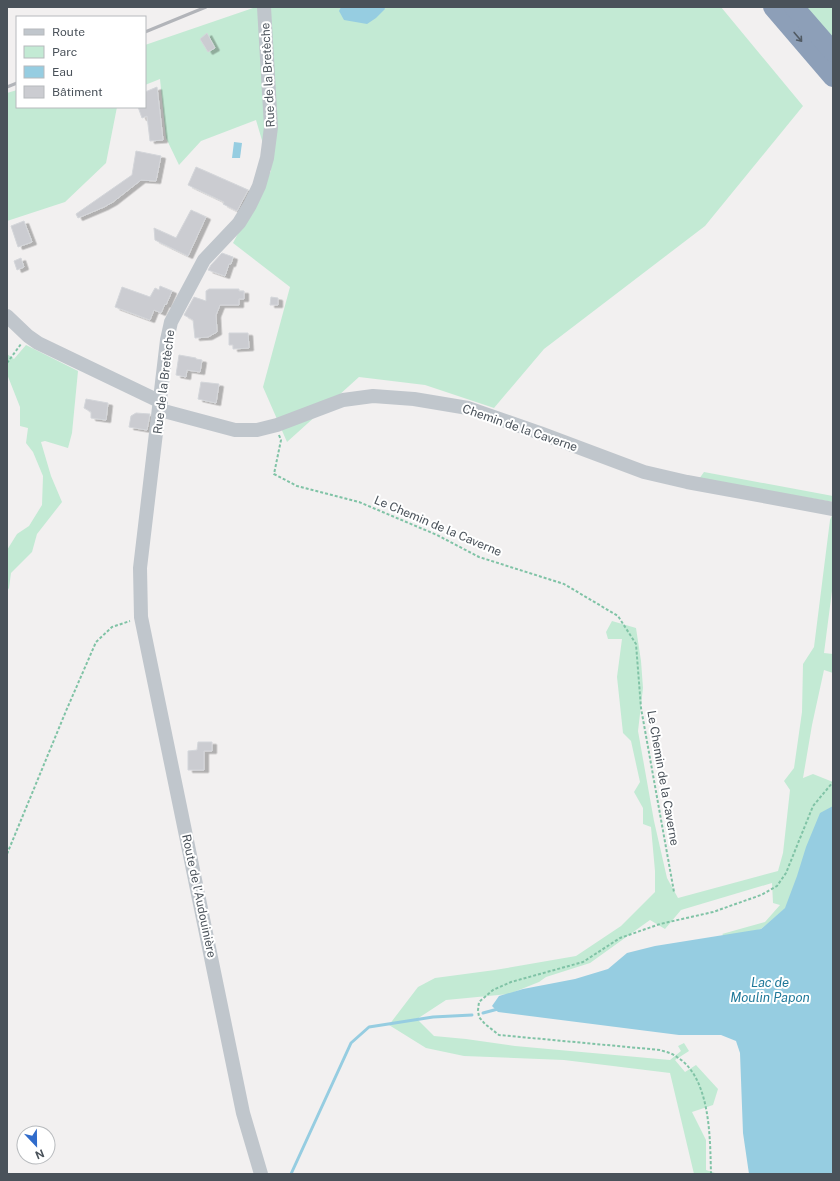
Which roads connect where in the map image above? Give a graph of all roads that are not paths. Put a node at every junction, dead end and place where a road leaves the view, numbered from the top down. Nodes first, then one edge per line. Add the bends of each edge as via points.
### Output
1 (264, 7) edge
2 (773, 7) edge
3 (794, 7) edge
4 (833, 52) edge
5 (833, 77) edge
6 (7, 316) edge
7 (160, 406) junction
8 (833, 508) edge
9 (141, 617) joint
10 (262, 1174) edge

1 - 7 street, Rue de la Bretèche via 272,127 267,158 259,186 250,205 239,223 204,260 171,322
2 -> 5 highway
3 - 4 highway
6 - 7 street, Chemin de la Caverne via 38,343
7 - 8 street, Chemin de la Caverne via 235,430 257,430 343,400 373,396 414,399 468,408 644,472
7 - 9 street, Rue de la Bretèche via 140,568
9 - 10 street, Route de l'Audouinière via 243,1113

